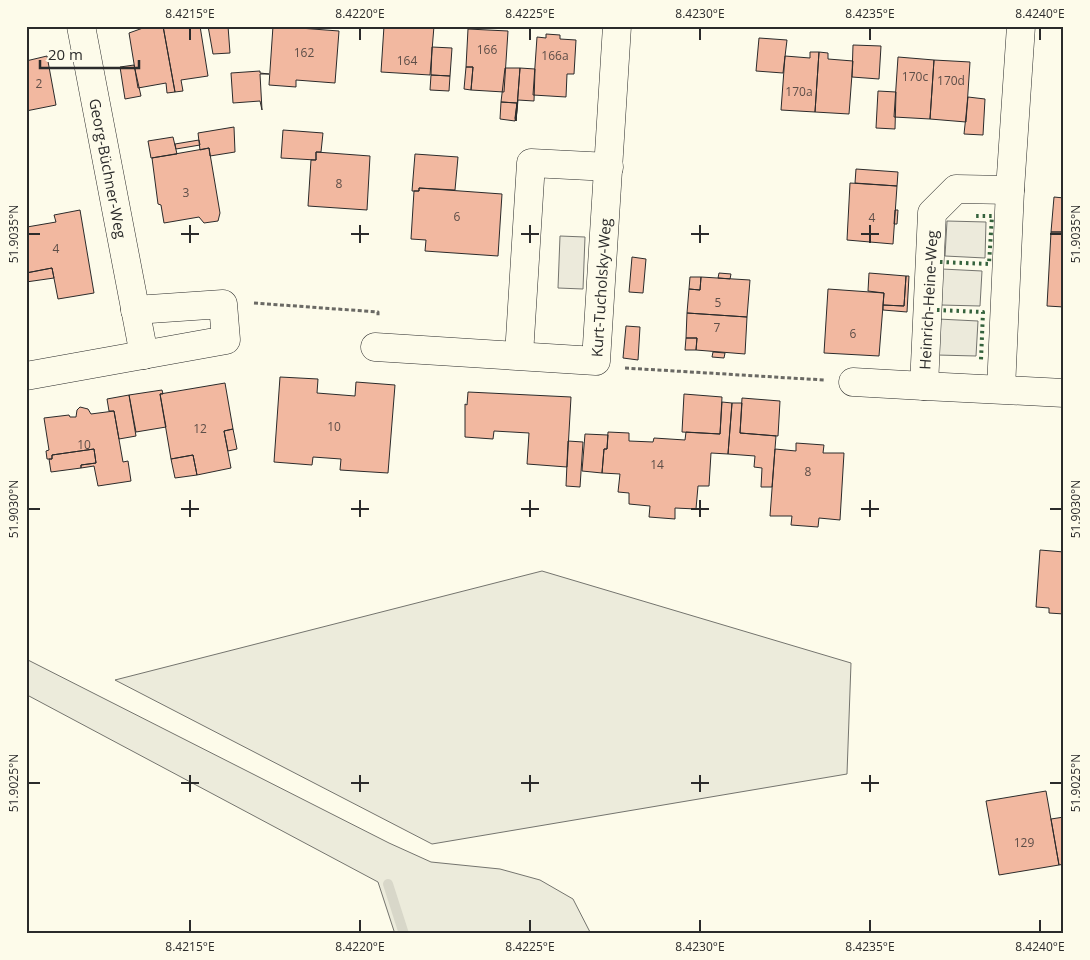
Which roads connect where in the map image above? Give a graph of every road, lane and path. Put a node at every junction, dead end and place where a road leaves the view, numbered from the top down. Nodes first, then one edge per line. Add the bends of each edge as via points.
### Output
1 (81, 26) edge
2 (617, 26) edge
3 (1021, 26) edge
4 (609, 167) junction
5 (1010, 190) junction
6 (224, 304) junction
7 (135, 310) junction
8 (376, 347) joint
9 (144, 355) junction
10 (519, 355) junction
11 (596, 361) junction
12 (26, 376) edge
13 (852, 382) joint
14 (924, 386) junction
15 (1001, 389) junction
16 (1064, 393) edge

1 - 7 street, Georg-Büchner-Weg
2 - 4 street, Kurt-Tucholsky-Weg
3 - 5 street
4 - 10 street via 531,163
4 - 11 street, Kurt-Tucholsky-Weg
5 - 14 street, Heinrich-Heine-Weg via 956,189 932,213
5 - 15 street
6 - 7 street
6 - 8 path via 378,312
6 - 9 street via 226,340
7 - 9 street, Georg-Büchner-Weg
8 - 10 street, Kurt-Tucholsky-Weg
9 - 12 street
10 - 11 street, Kurt-Tucholsky-Weg
11 - 13 path via 603,366
13 - 14 street, Heinrich-Heine-Weg
14 - 15 street, Heinrich-Heine-Weg
15 - 16 street, Heinrich-Heine-Weg

